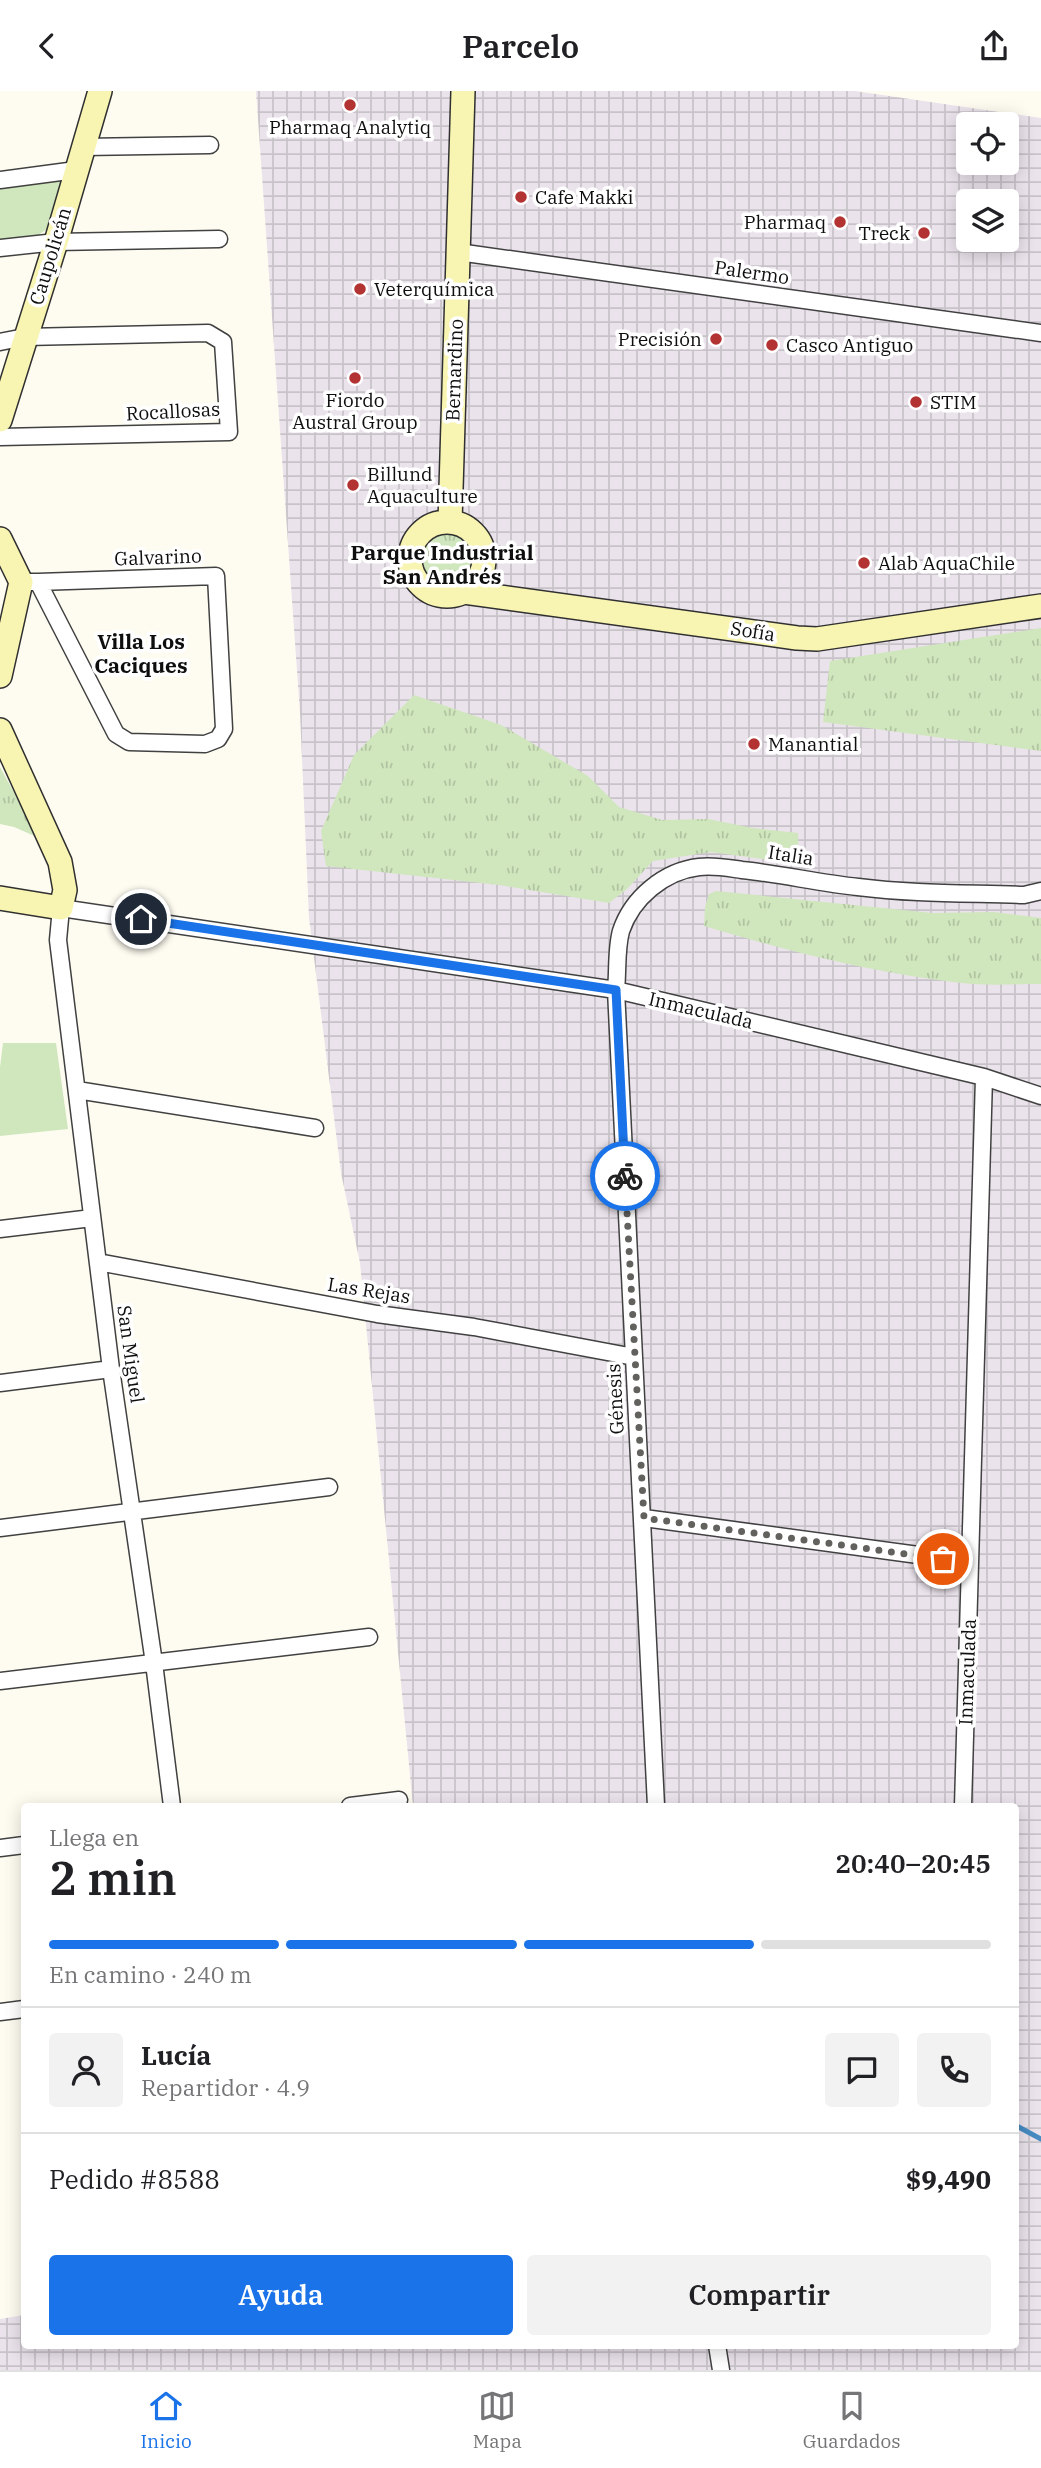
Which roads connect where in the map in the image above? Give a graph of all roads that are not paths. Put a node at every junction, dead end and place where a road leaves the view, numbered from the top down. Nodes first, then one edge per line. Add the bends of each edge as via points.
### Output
1 (100, 91) edge
2 (463, 91) edge
3 (210, 145) dead end
4 (83, 147) junction
5 (76, 170) junction
6 (0, 180) edge
7 (219, 239) dead end
8 (56, 242) junction
9 (0, 248) edge
10 (458, 252) junction
11 (1041, 333) edge
12 (25, 337) junction
13 (0, 342) edge
14 (0, 420) edge
15 (0, 437) edge
16 (450, 522) junction
17 (0, 539) edge
18 (29, 582) junction
19 (464, 592) junction
20 (1041, 606) edge
21 (0, 676) edge
22 (0, 730) edge
23 (1041, 891) edge
24 (0, 898) edge
25 (61, 908) junction
26 (616, 990) junction
27 (984, 1077) junction
28 (77, 1090) junction
29 (1041, 1096) edge
30 (315, 1128) dead end
31 (92, 1218) junction
32 (0, 1229) edge
33 (98, 1262) junction
34 (634, 1357) junction
35 (111, 1369) junction
36 (0, 1383) edge
37 (330, 1487) dead end
38 (132, 1512) junction
39 (644, 1518) junction
40 (0, 1528) edge
41 (970, 1562) junction
42 (369, 1637) dead end
43 (154, 1663) junction
44 (0, 1681) edge
45 (398, 1800) dead end
46 (172, 1803) edge
47 (374, 1803) edge
48 (656, 1803) edge
49 (963, 1803) edge
50 (21, 1845) edge
51 (0, 1848) edge
52 (21, 2009) edge
53 (0, 2012) edge
54 (718, 2349) edge
55 (721, 2370) edge

1 - 4 street, Caupolicán
2 - 10 street, Bernardino
3 - 4 street
4 - 5 street, Caupolicán
5 - 6 street
5 - 8 street, Caupolicán
7 - 8 street
8 - 9 street
8 - 12 street, Caupolicán
10 - 11 street, Palermo
10 - 16 street, Bernardino
12 - 13 street
12 - 14 street, Caupolicán
12 - 15 street, Rocallosas via 208,333 223,342 229,432
16 - 19 street via 472,531 484,552 481,575
16 - 19 street via 426,529 417,538 410,561 412,573 428,592 440,596
17 - 18 street
18 - 18 street, Galvarino via 216,576 223,729 218,739 205,744 122,739
18 - 21 street
19 - 20 street, Sofía via 817,639
22 - 25 street via 60,862 65,890
23 - 26 street, Italia via 1024,895 893,890 697,867 657,883 634,906 620,935
24 - 25 street, Inmaculada
25 - 26 street, Inmaculada
25 - 28 street, San Miguel via 58,940
26 - 27 street, Inmaculada
26 - 34 street, Génesis
27 - 29 street, Inmaculada
27 - 41 street, Inmaculada
28 - 30 street
28 - 31 street, San Miguel
31 - 32 street
31 - 33 street, San Miguel
33 - 34 street, Las Rejas
33 - 35 street, San Miguel
34 - 39 street, Génesis
35 - 36 street
35 - 38 street, San Miguel
37 - 38 street
38 - 40 street
38 - 43 street, San Miguel
39 - 41 street
39 - 48 street, Génesis
41 - 49 street, Inmaculada
42 - 43 street
43 - 44 street
43 - 46 street, San Miguel
45 - 47 street
50 - 51 street
52 - 53 street
54 - 55 street

